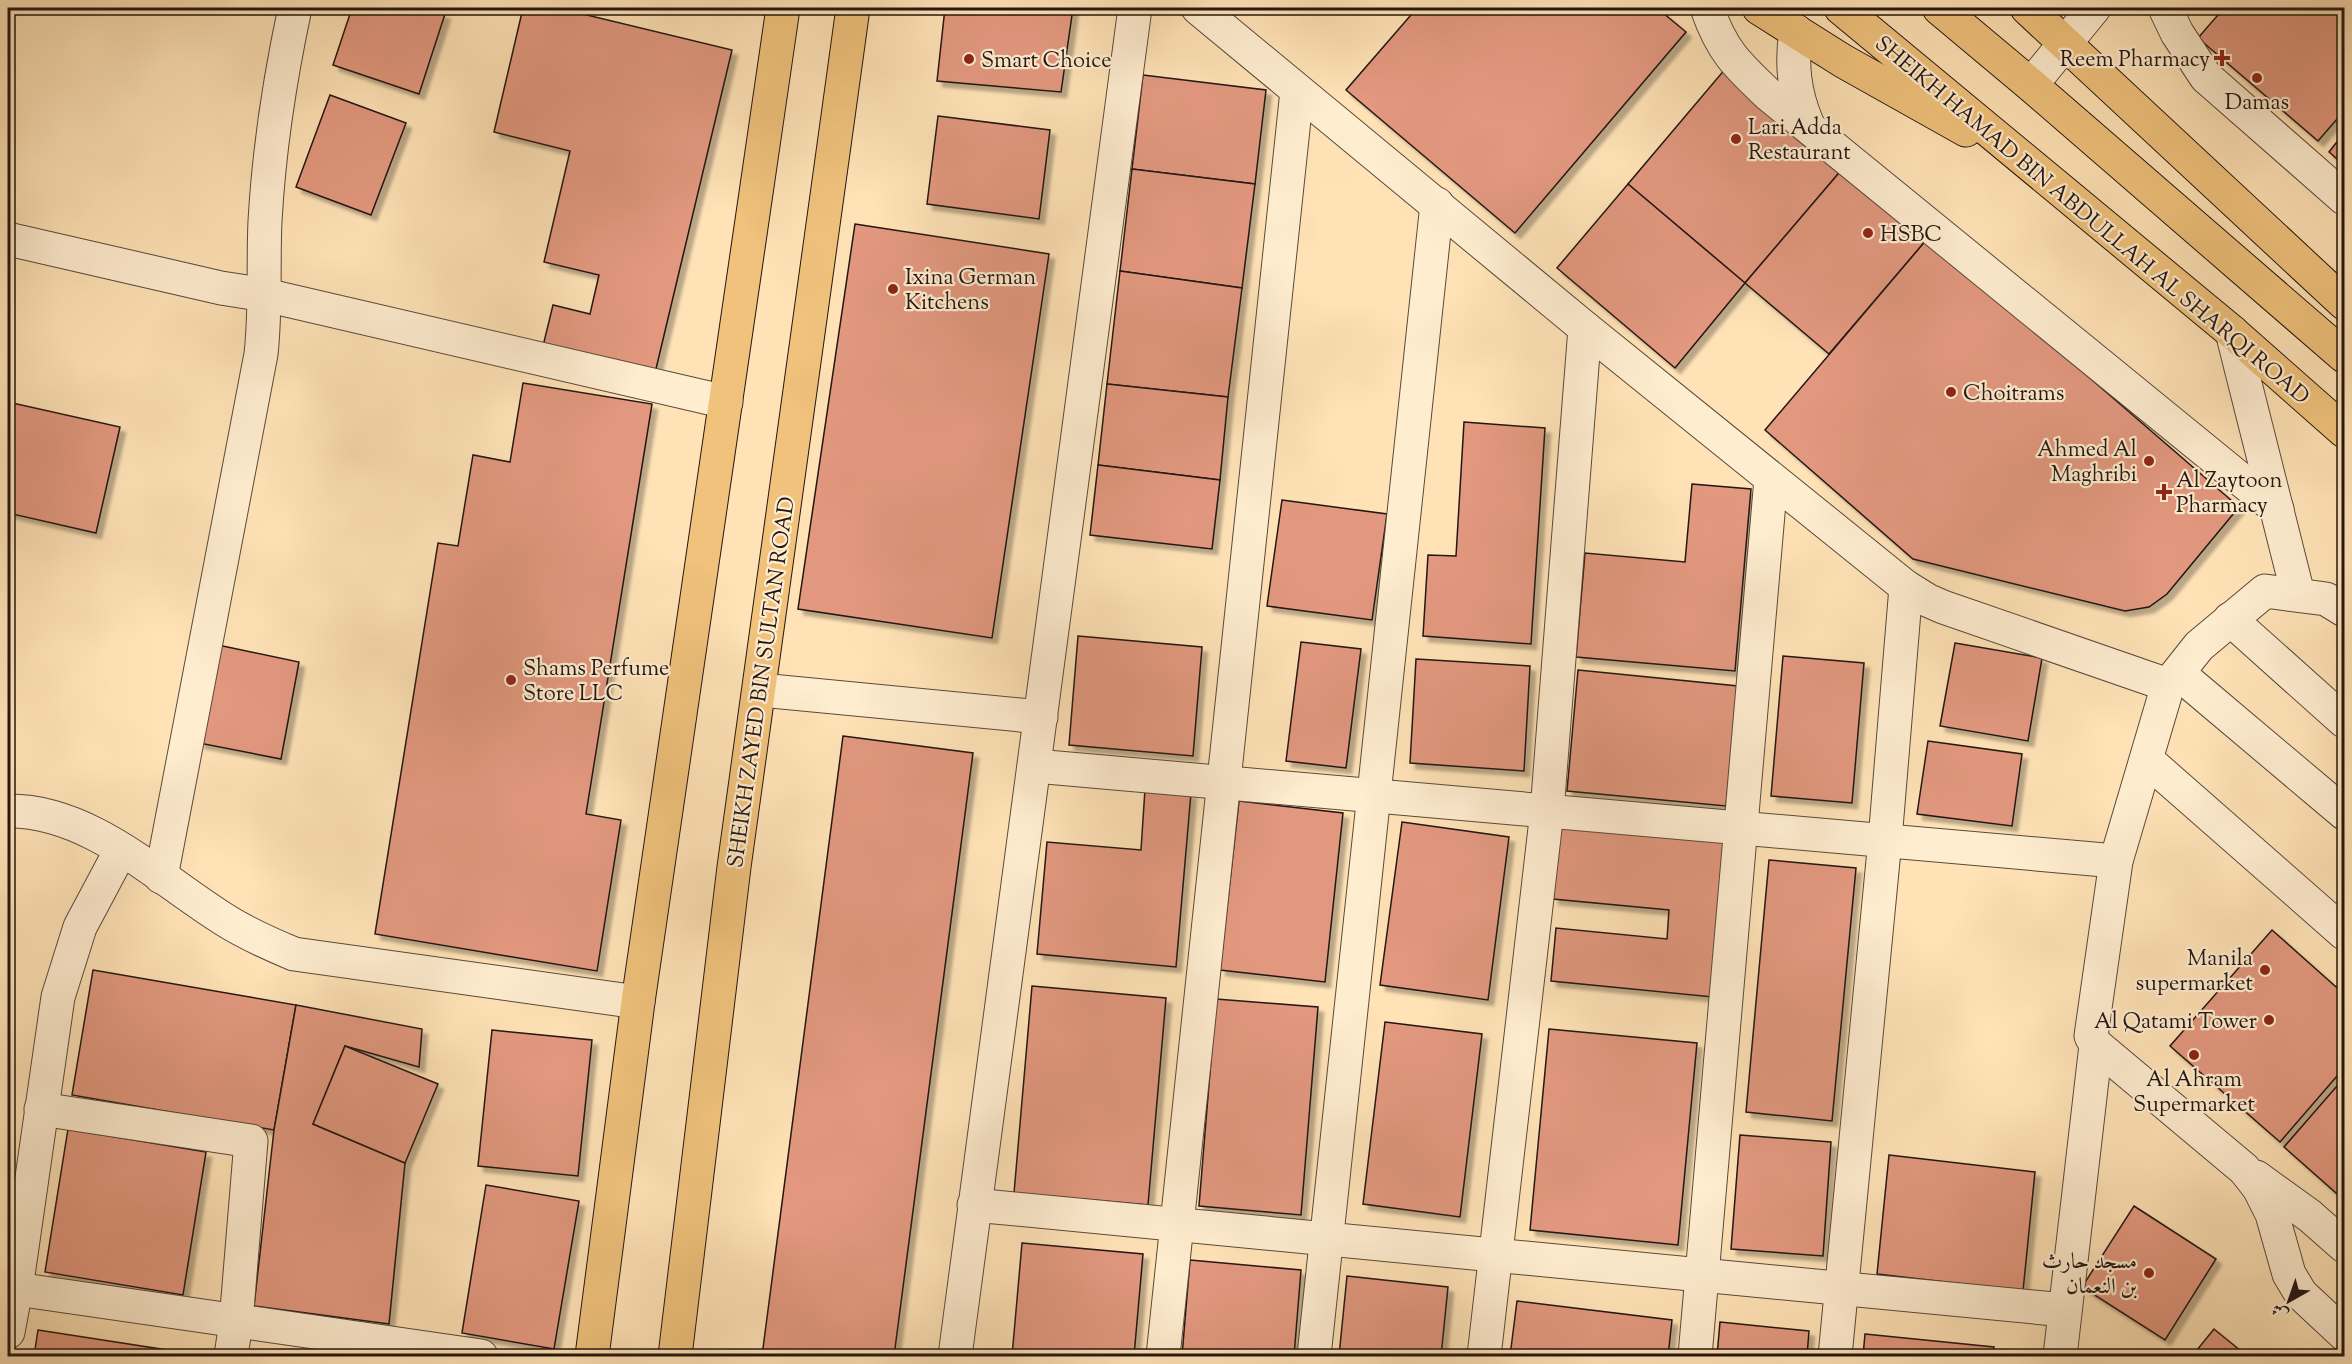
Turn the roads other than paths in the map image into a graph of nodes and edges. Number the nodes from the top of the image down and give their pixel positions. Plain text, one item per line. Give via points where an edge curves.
1 (295, 8) edge
2 (853, 8) edge
3 (1135, 8) edge
4 (1198, 8) edge
5 (1707, 8) edge
6 (1759, 8) edge
7 (1841, 8) edge
8 (1939, 8) edge
9 (2027, 8) edge
10 (2094, 8) edge
11 (779, 10) edge
12 (2171, 11) edge
13 (1796, 31) junction
14 (2066, 42) junction
15 (2031, 85) junction
16 (1297, 90) junction
17 (1807, 123) junction
18 (2024, 160) junction
19 (2344, 198) edge
20 (1437, 204) junction
21 (8, 239) edge
22 (265, 296) junction
23 (2344, 303) edge
24 (1585, 327) junction
25 (2232, 332) junction
26 (2344, 356) edge
27 (726, 402) junction
28 (2344, 431) edge
29 (1771, 479) junction
30 (2277, 509) junction
31 (1906, 587) junction
32 (2298, 594) junction
33 (2344, 610) edge
34 (2230, 619) junction
35 (2173, 679) junction
36 (760, 690) junction
37 (1041, 717) junction
38 (2344, 721) edge
39 (2147, 760) junction
40 (1035, 766) junction
41 (1224, 782) junction
42 (1374, 795) junction
43 (8, 811) edge
44 (1547, 811) junction
45 (2344, 813) edge
46 (1742, 828) junction
47 (1886, 840) junction
48 (121, 850) junction
49 (2116, 861) junction
50 (161, 877) junction
51 (2344, 933) edge
52 (638, 1002) junction
53 (2096, 1045) junction
54 (41, 1108) junction
55 (2244, 1169) junction
56 (974, 1205) junction
57 (1177, 1224) junction
58 (1326, 1239) junction
59 (2344, 1246) edge
60 (1496, 1255) junction
61 (1703, 1275) junction
62 (1841, 1288) junction
63 (16, 1289) junction
64 (2065, 1310) junction
65 (236, 1322) junction
66 (8, 1332) edge
67 (2344, 1334) edge
68 (231, 1356) edge
69 (481, 1356) edge
70 (592, 1356) edge
71 (675, 1356) edge
72 (955, 1356) edge
73 (1163, 1356) edge
74 (1314, 1356) edge
75 (1484, 1356) edge
76 (1695, 1356) edge
77 (1835, 1356) edge
78 (2060, 1356) edge

1 - 22 street via 270,149
2 - 36 main road, SHEIKH ZAYED BIN SULTAN ROAD
3 - 37 street
4 - 16 street
5 - 17 street via 1723,46 1738,66
6 - 13 main road
7 - 18 main road, SHEIKH HAMAD BIN ABDULLAH AL SHARQI ROAD
8 - 15 main road
9 - 14 main road
10 - 14 street
11 - 27 main road
12 - 19 street via 2195,63 2218,89
13 - 17 street via 1794,86
13 - 18 main road via 1922,107
14 - 15 street
14 - 23 main road
15 - 26 main road
16 - 20 street
16 - 41 street
17 - 30 street
18 - 25 main road, SHEIKH HAMAD BIN ABDULLAH AL SHARQI ROAD
20 - 24 street
20 - 42 street
21 - 22 street
22 - 27 street
22 - 50 street via 261,354
24 - 29 street
24 - 44 street
25 - 28 main road, SHEIKH HAMAD BIN ABDULLAH AL SHARQI ROAD
25 - 30 street
27 - 52 main road
29 - 31 street
29 - 46 street
30 - 32 street
31 - 35 street via 1943,607
31 - 47 street
32 - 33 street via 2326,599
32 - 34 street via 2265,591
34 - 35 street via 2199,646
34 - 38 street
35 - 39 street
35 - 45 street
36 - 37 street
36 - 71 main road, SHEIKH ZAYED BIN SULTAN ROAD
37 - 40 street
39 - 49 street
39 - 51 street
40 - 41 street
40 - 56 street
41 - 42 street
41 - 57 street
42 - 44 street
42 - 58 street
43 - 48 street via 58,819
44 - 46 street
44 - 60 street
46 - 47 street
46 - 61 street
47 - 49 street
47 - 62 street
48 - 50 street
48 - 54 street via 80,927 58,997
49 - 53 street via 2091,1036
50 - 52 street via 261,941 294,954
52 - 70 main road
53 - 55 street
53 - 64 street
54 - 63 street
54 - 65 street via 251,1141
55 - 59 street via 2310,1216
55 - 67 street via 2272,1214 2289,1274 2301,1294
56 - 57 street
56 - 72 street
57 - 58 street
57 - 73 street
58 - 60 street
58 - 74 street
60 - 61 street
60 - 75 street
61 - 62 street
61 - 76 street
62 - 64 street
62 - 77 street
63 - 65 street
63 - 66 street
64 - 78 street
65 - 68 street
65 - 69 street

